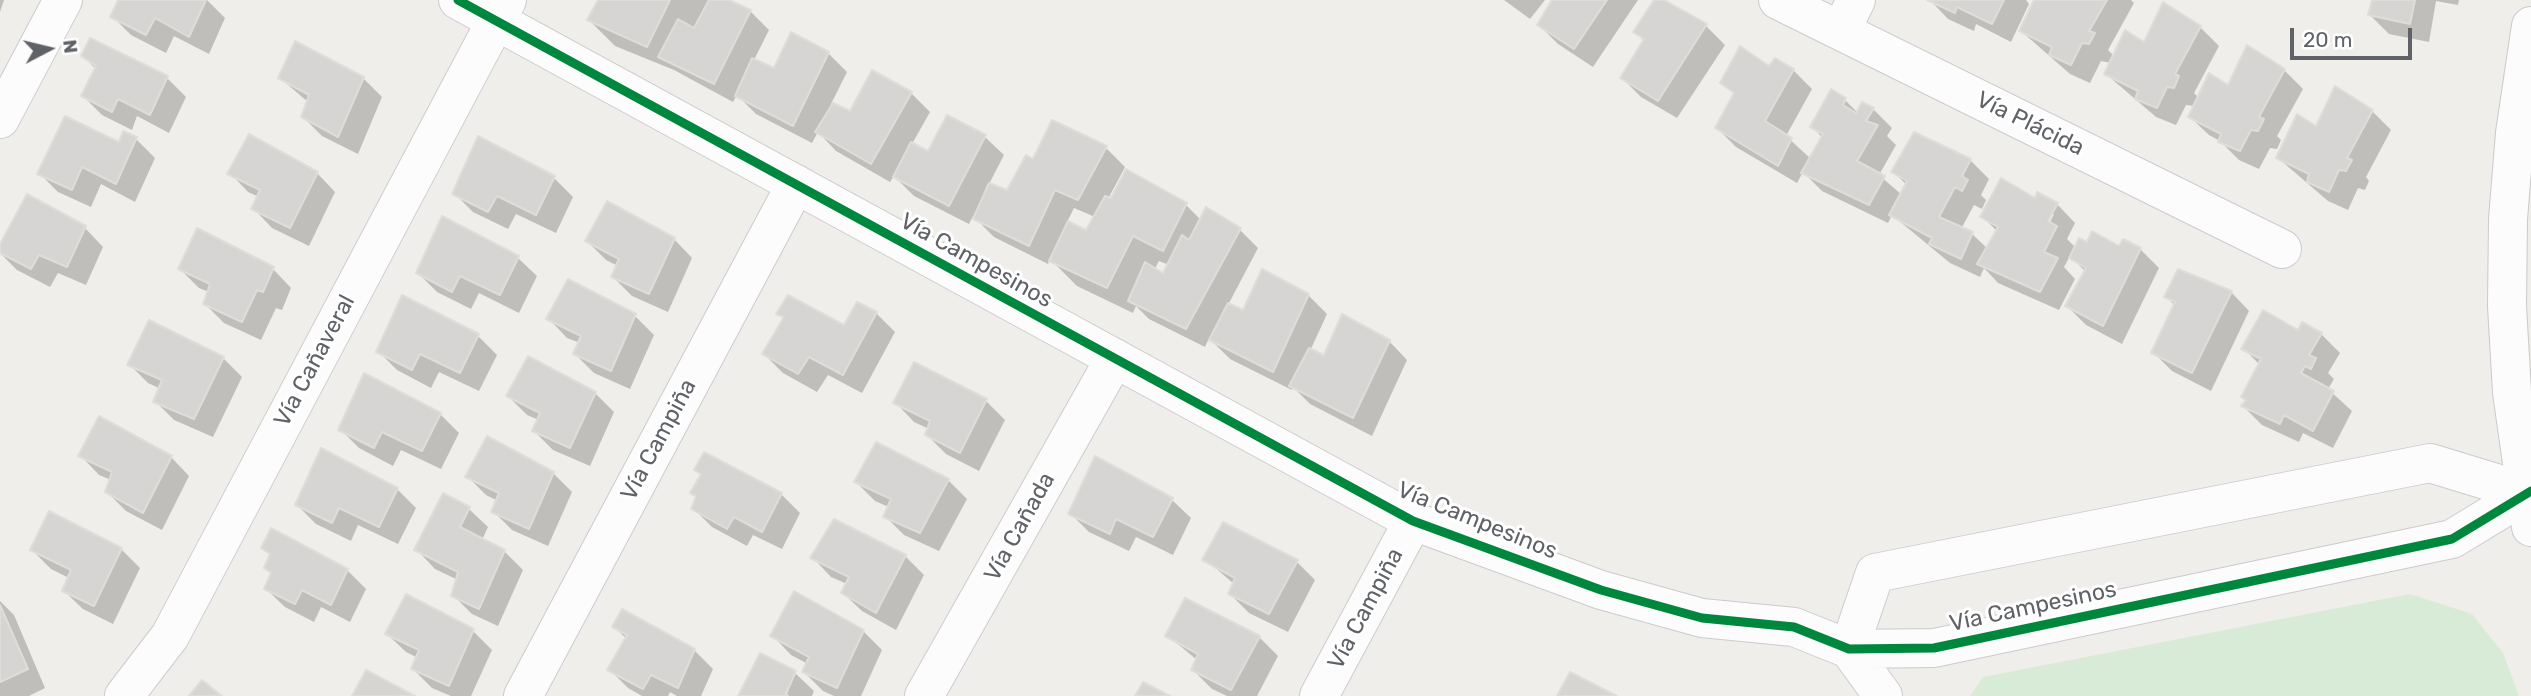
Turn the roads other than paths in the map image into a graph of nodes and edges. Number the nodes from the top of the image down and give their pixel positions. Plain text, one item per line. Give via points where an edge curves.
1 (64, 0) edge
2 (458, 0) edge
3 (1778, 0) edge
4 (501, 10) edge
5 (1848, 15) edge
6 (2531, 26) edge
7 (0, 119) edge
8 (796, 184) junction
9 (2281, 249) dead end
10 (1115, 358) junction
11 (2529, 503) edge
12 (1413, 521) junction
13 (1849, 649) junction
14 (124, 696) edge
15 (523, 696) edge
16 (924, 696) edge
17 (1319, 696) edge
18 (1882, 696) edge

1 - 7 street
2 - 4 street, Vía Campesinos
3 - 5 street, Vía Plácida
4 - 8 street, Vía Campesinos
4 - 14 street, Vía Cañaveral via 170,636
5 - 9 street, Vía Plácida
6 - 11 street via 2515,133 2507,244 2512,392
8 - 10 street, Vía Campesinos
8 - 15 street, Vía Campiña
10 - 12 street, Vía Campesinos
10 - 16 street, Vía Cañada
11 - 13 street, Vía Campesinos via 2452,539 1934,648
11 - 13 street via 2430,463 1875,573
12 - 13 street, Vía Campesinos via 1601,590 1702,618 1794,627
12 - 17 street, Vía Campiña
13 - 18 street

